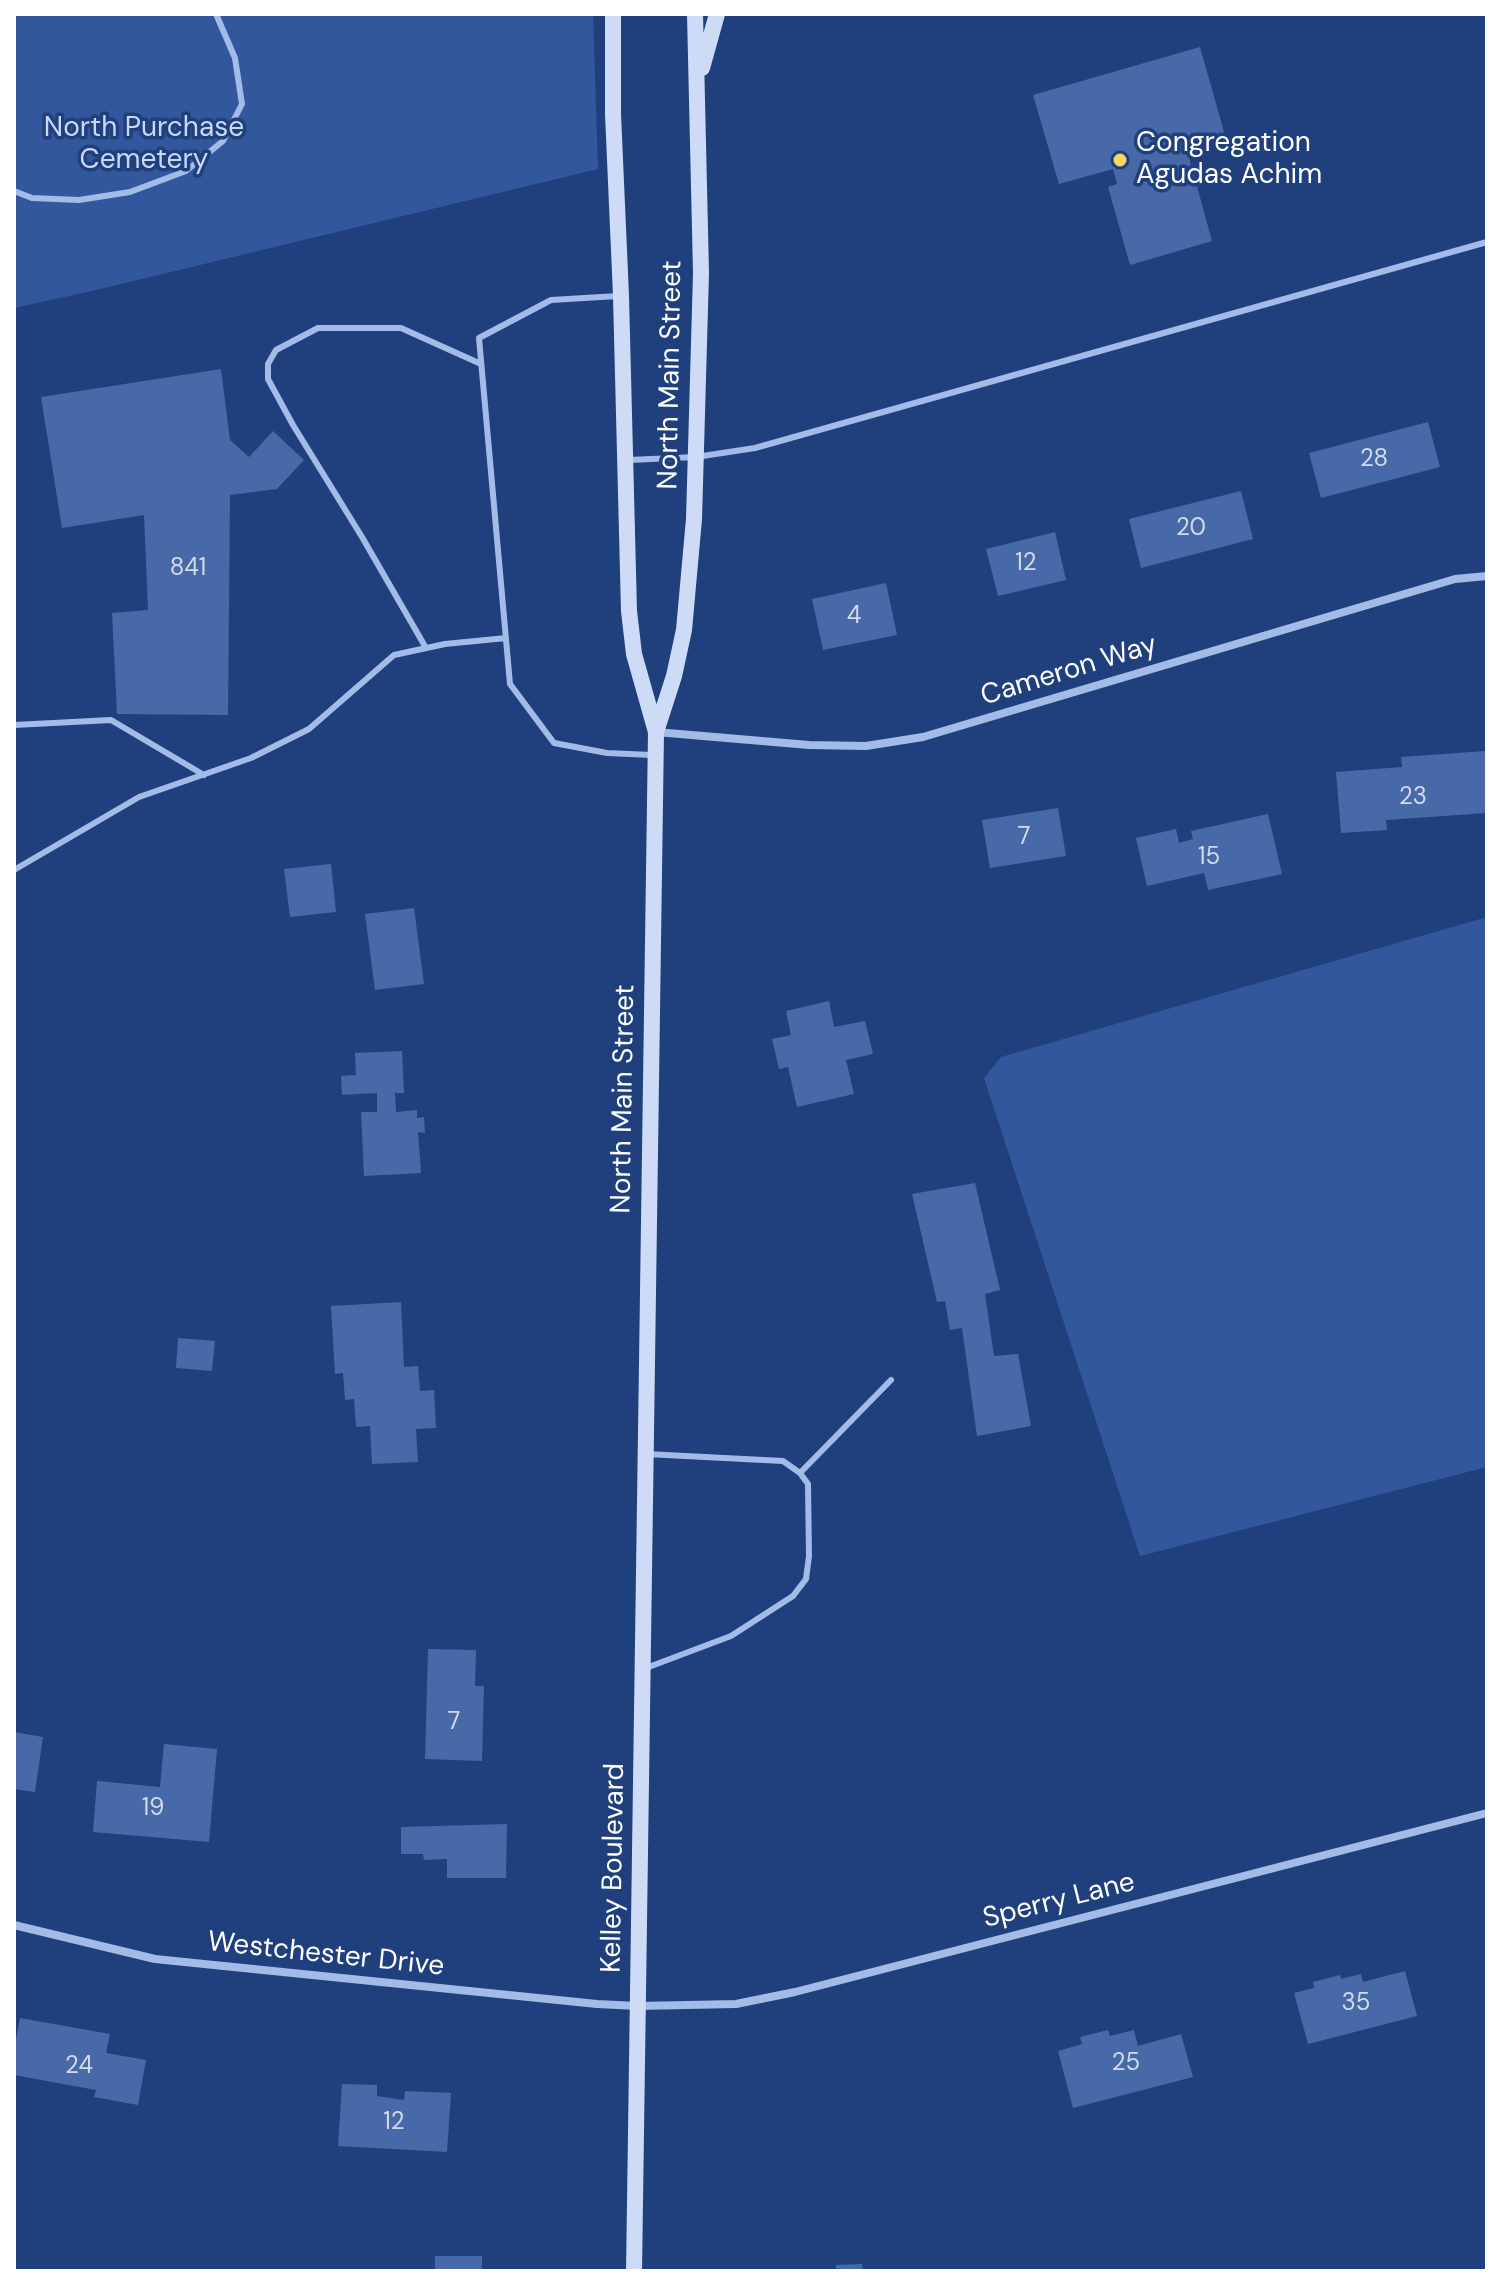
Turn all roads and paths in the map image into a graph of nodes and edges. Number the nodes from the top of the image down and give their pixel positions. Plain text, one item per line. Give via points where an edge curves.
1 (216, 14) edge
2 (613, 14) edge
3 (695, 14) edge
4 (717, 14) edge
5 (696, 93) junction
6 (14, 191) edge
7 (1487, 242) edge
8 (621, 296) junction
9 (481, 364) junction
10 (696, 457) junction
11 (625, 461) junction
12 (1487, 576) edge
13 (506, 638) junction
14 (426, 648) junction
15 (14, 725) edge
16 (656, 732) junction
17 (655, 755) junction
18 (204, 775) junction
19 (14, 870) edge
20 (891, 1380) dead end
21 (645, 1460) junction
22 (800, 1473) junction
23 (642, 1669) junction
24 (1487, 1813) edge
25 (14, 1925) edge
26 (638, 2006) junction
27 (634, 2271) edge

1 - 6 lane via 235,58 242,104 223,141 186,171 130,192 79,200 32,198
2 - 8 main road, North Main Street
3 - 5 main road, North Main Street
4 - 5 main road
5 - 10 main road, North Main Street via 701,273
7 - 10 lane via 755,448
8 - 9 lane via 551,300 479,338
8 - 11 main road, North Main Street
9 - 13 lane
9 - 14 lane via 401,328 318,328 276,350 268,364 268,379 293,425
10 - 11 lane
10 - 16 main road, North Main Street via 684,630
11 - 16 main road, North Main Street via 630,625
12 - 16 street, Cameron Way via 1455,579 923,737 866,746 809,745
13 - 14 lane
13 - 17 lane via 510,684 554,743
14 - 18 lane via 394,655 309,729
15 - 18 lane via 111,720
16 - 17 main road, North Main Street
17 - 21 main road, North Main Street
18 - 19 lane via 139,797
20 - 22 lane
21 - 22 lane via 783,1461
21 - 23 main road, Kelley Boulevard
22 - 23 lane via 808,1484 809,1556 806,1579 793,1596 731,1636
23 - 26 main road, Kelley Boulevard
24 - 26 street, Sperry Lane via 795,1992 736,2004
25 - 26 street, Westchester Drive via 155,1959
26 - 27 main road, Kelley Boulevard

